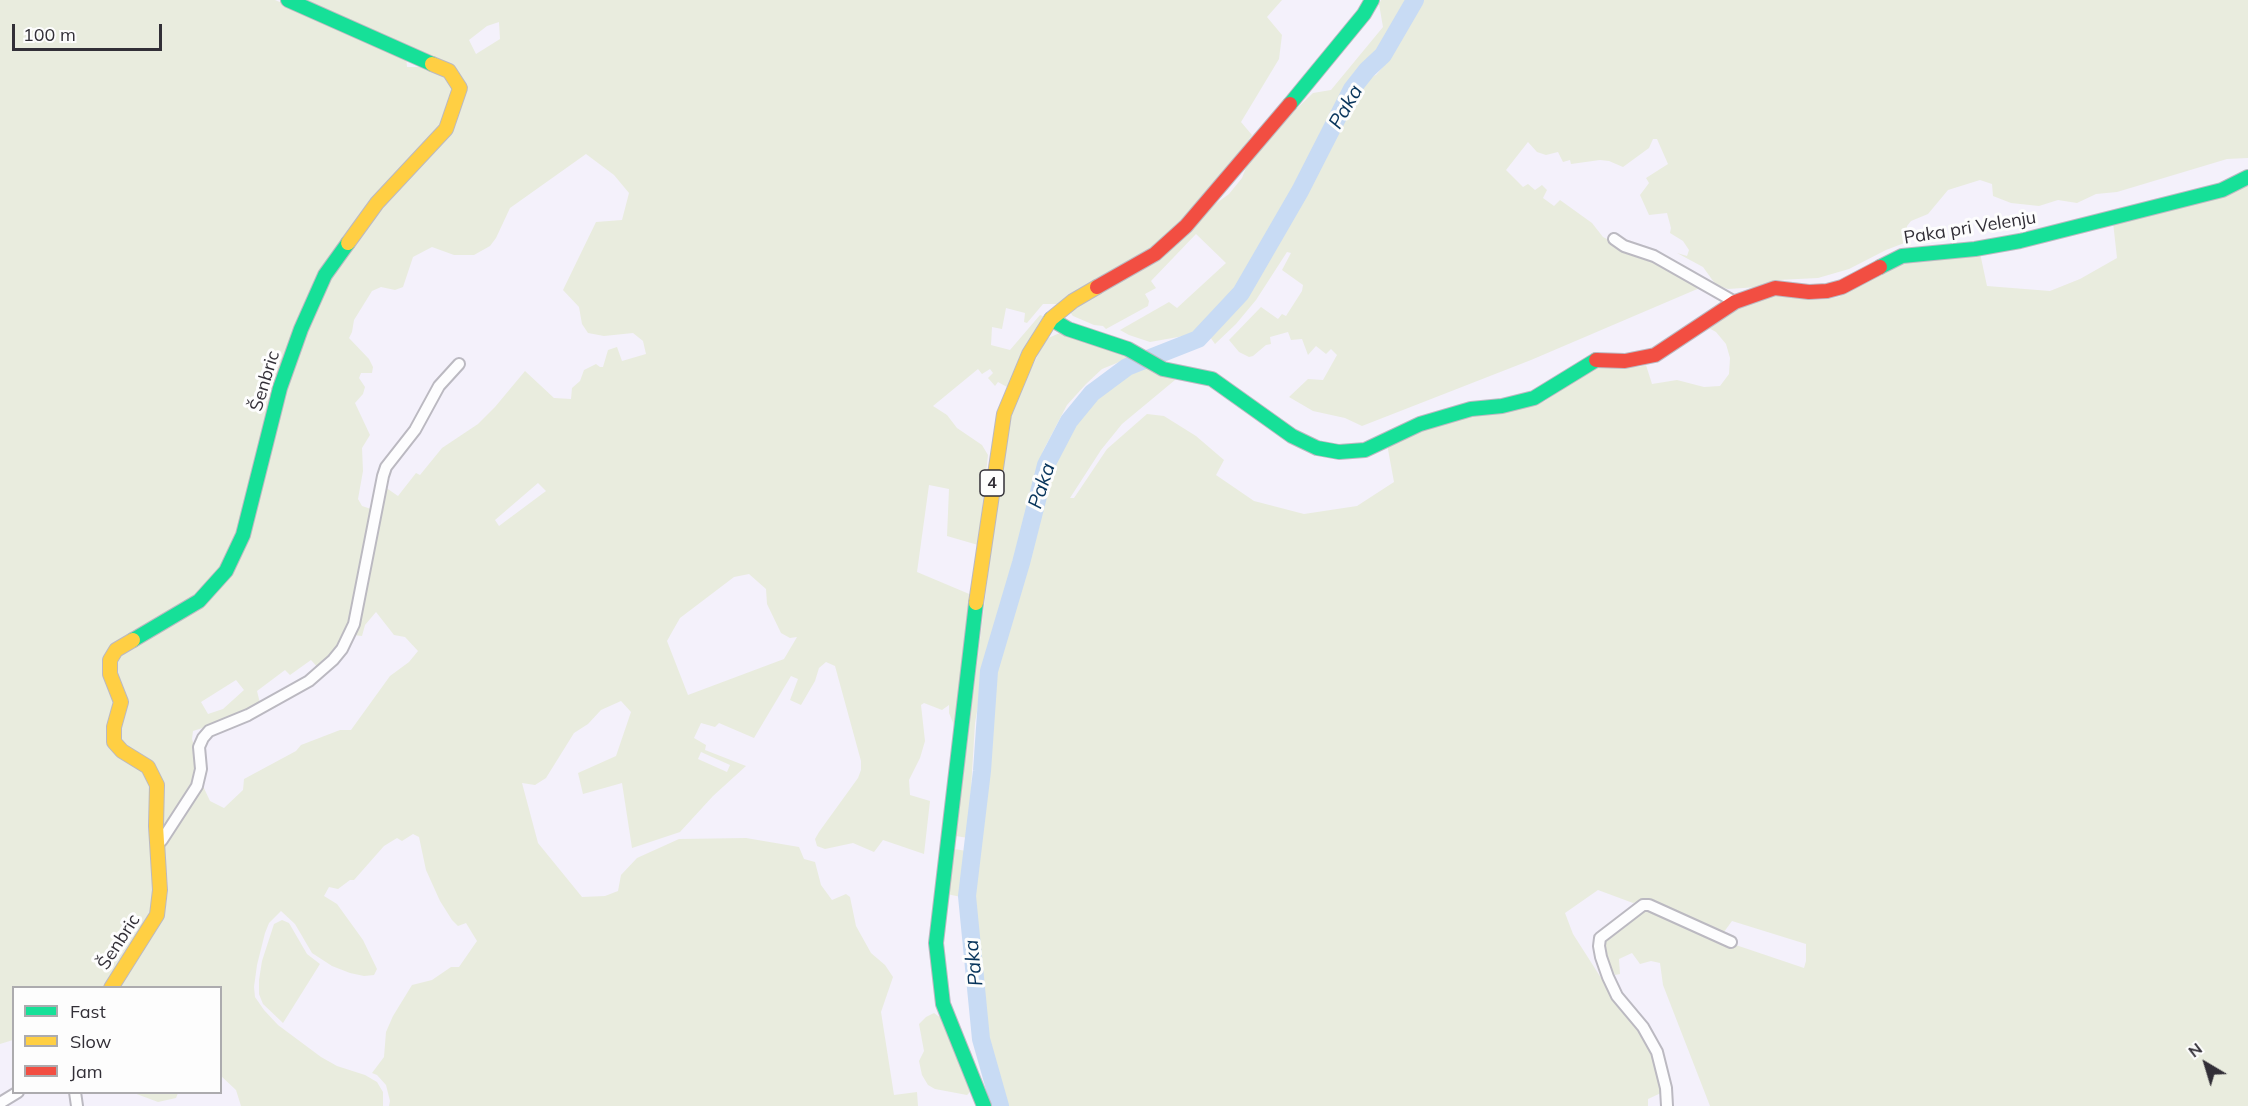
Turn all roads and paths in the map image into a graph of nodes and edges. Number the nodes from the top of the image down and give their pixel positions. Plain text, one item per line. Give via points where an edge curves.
1 (288, 0) edge
2 (1372, 0) edge
3 (2248, 177) edge
4 (1614, 239) dead end
5 (1735, 302) junction
6 (1052, 319) junction
7 (459, 364) dead end
8 (157, 845) junction
9 (1731, 942) dead end
10 (112, 986) edge
11 (15, 1094) edge
12 (0, 1103) edge
13 (984, 1106) edge
14 (1667, 1106) edge

1 - 8 street, Šenbric via 449,71 460,88 446,129 376,203 325,275 280,388 243,535 226,571 199,601 116,650 110,660 110,674 122,702 114,742 148,767 158,785
2 - 6 street, 4 via 1186,226 1155,254 1072,301
3 - 5 street, Paka pri Velenju via 2222,190 2020,241 1902,256 1834,289 1809,292 1775,288
4 - 5 street
5 - 6 street, Paka pri Velenju via 1655,355 1625,361 1597,359 1534,398 1471,409 1420,424 1365,450 1339,452 1317,448 1292,436 1212,379 1163,369 1128,349 1068,329
6 - 13 street, 4 via 1015,384 998,445 937,934 943,1004
7 - 8 street via 439,386 415,430 386,467 354,624 342,649 309,681 248,715 209,731 199,747 201,769 196,786
8 - 10 street, Šenbric via 157,915
9 - 14 street via 1642,904 1600,938 1601,957 1617,996 1643,1027 1657,1052
11 - 12 street

